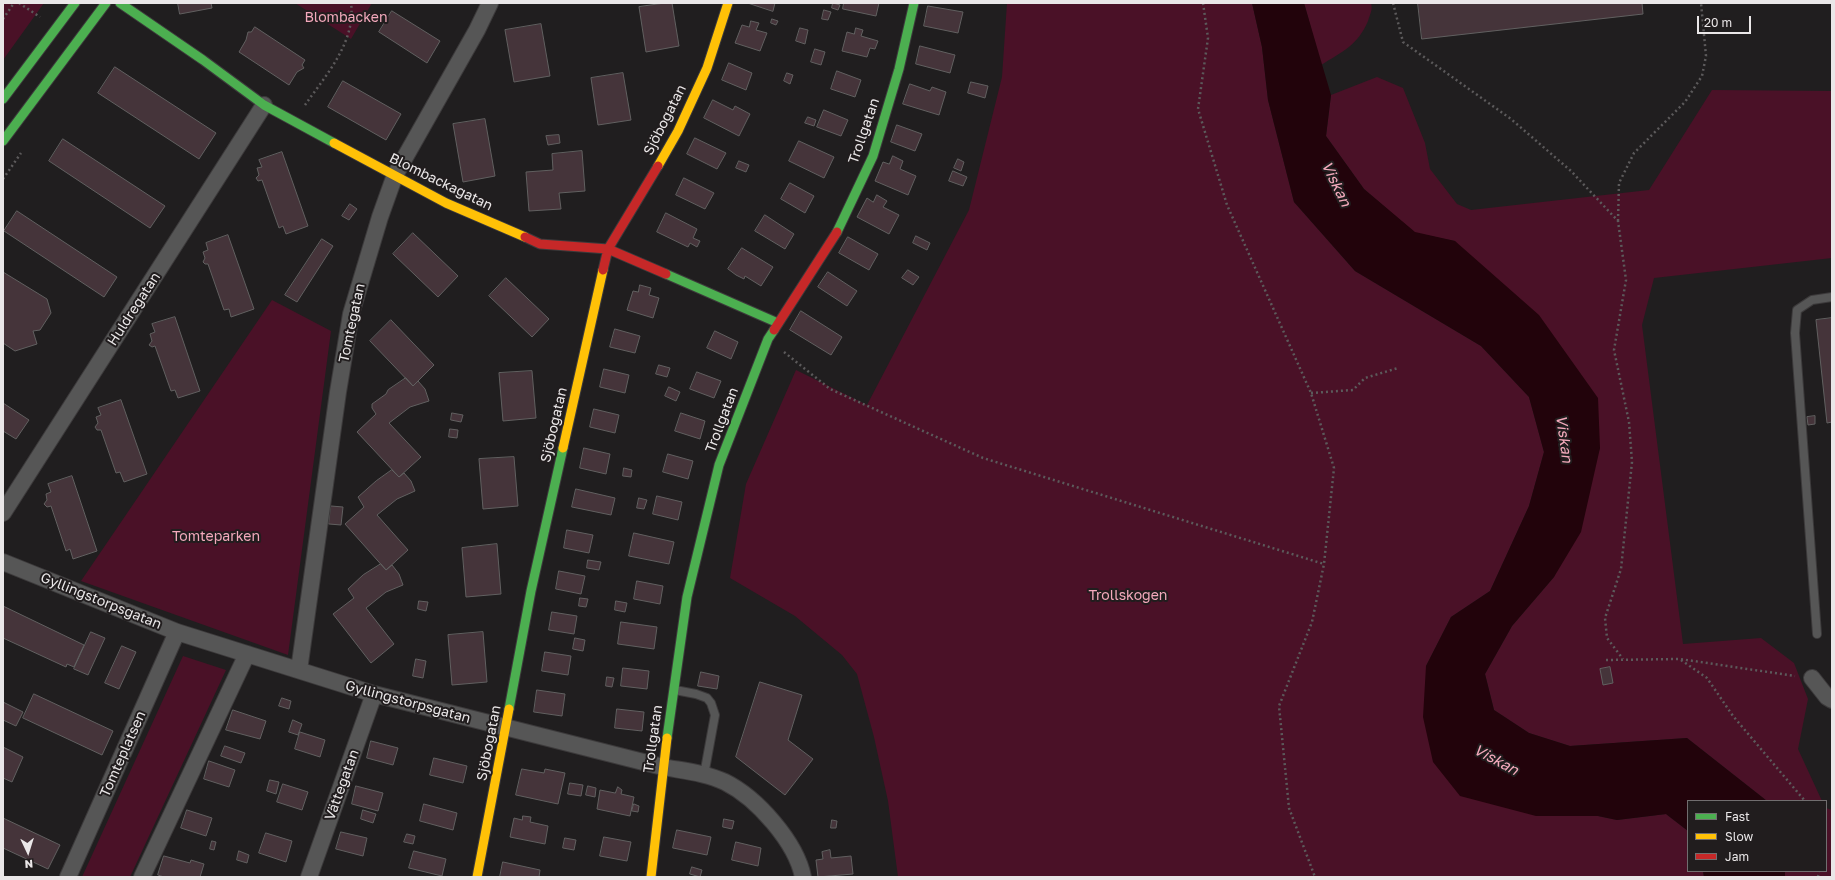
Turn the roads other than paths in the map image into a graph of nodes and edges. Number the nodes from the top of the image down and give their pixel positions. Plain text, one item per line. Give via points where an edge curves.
1 (75, 3) edge
2 (106, 3) edge
3 (120, 3) edge
4 (490, 3) edge
5 (728, 3) edge
6 (914, 3) edge
7 (3, 99) edge
8 (264, 105) junction
9 (3, 141) edge
10 (395, 176) junction
11 (608, 249) junction
12 (1832, 297) edge
13 (778, 323) junction
14 (3, 513) edge
15 (3, 562) edge
16 (178, 632) junction
17 (1818, 634) dead end
18 (247, 654) junction
19 (299, 670) junction
20 (1812, 678) road end
21 (674, 690) junction
22 (374, 694) junction
23 (1832, 700) edge
24 (506, 728) junction
25 (663, 767) junction
26 (704, 775) junction
27 (68, 877) edge
28 (142, 877) edge
29 (309, 877) edge
30 (476, 877) edge
31 (651, 877) edge
32 (802, 877) edge

1 - 7 street
2 - 9 street
3 - 8 street, Blombackagatan
4 - 10 street, Tomtegatan
5 - 11 street, Sjöbogatan via 707,68 678,131
6 - 13 street, Trollgatan via 899,69 873,156 836,234
8 - 10 street, Blombackagatan
8 - 14 street, Huldregatan
10 - 11 street, Blombackagatan via 446,203 540,244
10 - 19 street, Tomtegatan via 351,314
11 - 13 street, Blombackagatan
11 - 24 street, Sjöbogatan via 531,591
12 - 17 lane via 1812,300 1797,310 1795,333
13 - 21 street, Trollgatan via 768,339 719,465 687,597
15 - 16 street, Gyllingstorpsgatan
16 - 18 street, Gyllingstorpsgatan
16 - 27 street, Tomteplatsen
18 - 19 street, Gyllingstorpsgatan
18 - 28 street
19 - 22 street, Gyllingstorpsgatan
20 - 23 street
21 - 25 street, Trollgatan
21 - 26 lane via 696,694 712,703 716,716
22 - 24 street, Gyllingstorpsgatan
22 - 29 street, Vättegatan
24 - 25 street, Gyllingstorpsgatan
24 - 30 street, Sjöbogatan
25 - 26 street, Gyllingstorpsgatan
25 - 31 street, Trollgatan
26 - 32 street, Gyllingstorpsgatan via 726,782 757,804 785,837

